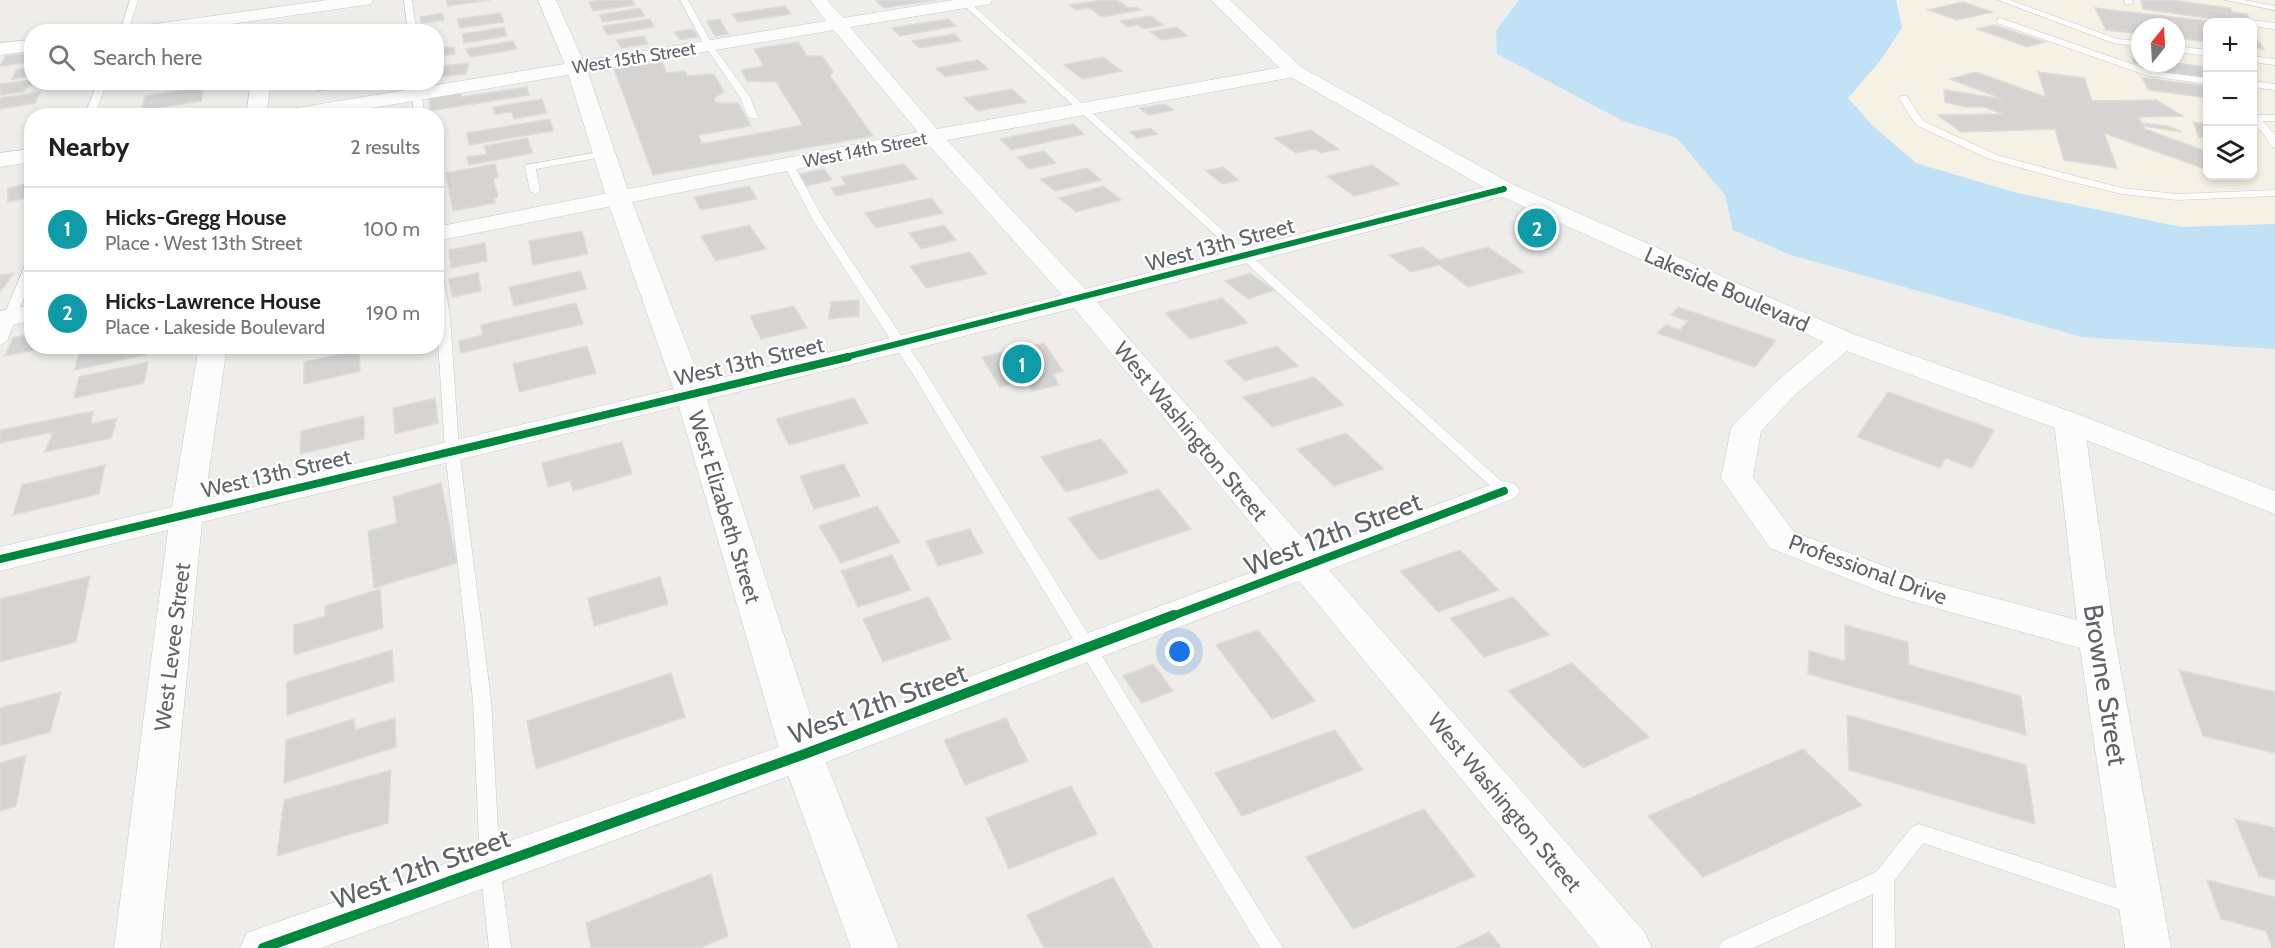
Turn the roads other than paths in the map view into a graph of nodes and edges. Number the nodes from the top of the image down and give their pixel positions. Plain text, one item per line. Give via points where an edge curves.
1 (135, 0) edge
2 (366, 0) edge
3 (408, 0) edge
4 (547, 0) edge
5 (684, 0) edge
6 (818, 0) edge
7 (1220, 0) edge
8 (2002, 0) edge
9 (2229, 0) edge
10 (971, 1) edge
11 (2234, 1) edge
12 (274, 7) edge
13 (2275, 8) edge
14 (2245, 18) edge
15 (2000, 21) dead end
16 (2257, 23) edge
17 (127, 24) edge
18 (178, 24) edge
19 (271, 24) edge
20 (411, 24) edge
21 (838, 25) junction
22 (2275, 26) edge
23 (2131, 43) edge
24 (24, 46) edge
25 (709, 46) junction
26 (0, 49) edge
27 (2185, 50) edge
28 (2203, 52) edge
29 (2257, 60) edge
30 (2275, 62) edge
31 (576, 67) junction
32 (1294, 71) junction
33 (2203, 80) edge
34 (444, 84) edge
35 (2257, 85) edge
36 (2275, 87) edge
37 (100, 90) edge
38 (260, 90) edge
39 (407, 90) edge
40 (416, 90) edge
41 (1904, 98) dead end
42 (92, 108) edge
43 (256, 108) edge
44 (322, 108) edge
45 (418, 108) edge
46 (1082, 109) junction
47 (753, 117) dead end
48 (2275, 118) edge
49 (932, 136) junction
50 (2275, 144) edge
51 (604, 154) junction
52 (24, 156) edge
53 (0, 160) edge
54 (789, 165) junction
55 (1504, 189) junction
56 (535, 191) dead end
57 (2275, 193) edge
58 (619, 199) junction
59 (444, 232) edge
60 (1244, 257) junction
61 (24, 284) edge
62 (1081, 300) junction
63 (444, 316) edge
64 (10, 323) edge
65 (1843, 340) junction
66 (902, 344) junction
67 (212, 354) edge
68 (690, 393) junction
69 (2069, 422) junction
70 (452, 450) junction
71 (1504, 490) joint
72 (2275, 503) edge
73 (187, 513) junction
74 (0, 559) edge
75 (1306, 567) junction
76 (2097, 639) junction
77 (1085, 650) junction
78 (802, 755) junction
79 (490, 867) junction
80 (1882, 879) junction
81 (2141, 907) junction
82 (137, 948) edge
83 (263, 948) edge
84 (500, 948) edge
85 (875, 948) edge
86 (1272, 948) edge
87 (1629, 948) edge
88 (1730, 948) edge
89 (1884, 948) edge
90 (2148, 948) edge

1 - 17 lane
2 - 12 street
3 - 20 lane
4 - 31 street, West Elizabeth Street
5 - 25 lane
6 - 21 street, West Washington Street
7 - 32 street, Lakeside Boulevard
8 - 23 lane
9 - 11 lane
10 - 21 street, West 15th Street
10 - 46 lane
11 - 13 lane
11 - 14 lane
12 - 18 street
12 - 19 street
15 - 33 lane via 2151,74
16 - 22 lane
21 - 25 street, West 15th Street
21 - 49 street, West Washington Street
24 - 26 street
25 - 31 street, West 15th Street
25 - 47 lane via 745,97
27 - 28 lane
29 - 30 lane
31 - 34 street, West 15th Street
31 - 51 street, West Elizabeth Street
32 - 46 street, West 14th Street
32 - 55 street, Lakeside Boulevard
35 - 36 lane
37 - 42 lane
38 - 43 street
39 - 44 street, West 15th Street
40 - 45 lane
41 - 57 lane via 1919,123 1993,157 2072,179 2122,191 2177,197
46 - 49 street, West 14th Street
46 - 60 lane
48 - 50 lane via 2254,118
49 - 54 street, West 14th Street
49 - 62 street, West Washington Street
51 - 56 lane via 530,167
51 - 58 street, West Elizabeth Street
52 - 53 street
54 - 58 street, West 14th Street
54 - 66 lane via 807,202
55 - 60 street, West 13th Street
55 - 65 street, Lakeside Boulevard
58 - 59 street, West 14th Street
58 - 68 street, West Elizabeth Street
60 - 62 street, West 13th Street
60 - 71 lane
61 - 64 lane
62 - 66 street, West 13th Street
62 - 75 street, West Washington Street
63 - 70 lane
65 - 69 street, Lakeside Boulevard
65 - 76 street, Professional Drive via 1786,387 1746,429 1737,478 1782,540 1901,586
66 - 68 street, West 13th Street
66 - 77 lane
67 - 73 street, West Levee Street
68 - 70 street, West 13th Street
68 - 78 street, West Elizabeth Street
69 - 72 street, Lakeside Boulevard
69 - 76 street, Browne Street
70 - 73 street, West 13th Street
70 - 79 lane via 482,700
71 - 75 street, West 12th Street
73 - 74 street, West 13th Street
73 - 82 street, West Levee Street
75 - 77 street, West 12th Street
75 - 87 street, West Washington Street
76 - 81 street, Browne Street
77 - 78 street, West 12th Street
77 - 86 lane
78 - 79 street, West 12th Street
78 - 85 street, West Elizabeth Street
79 - 83 street, West 12th Street
79 - 84 lane
80 - 81 lane via 1919,833
80 - 88 lane
80 - 89 lane
81 - 90 street, Browne Street

